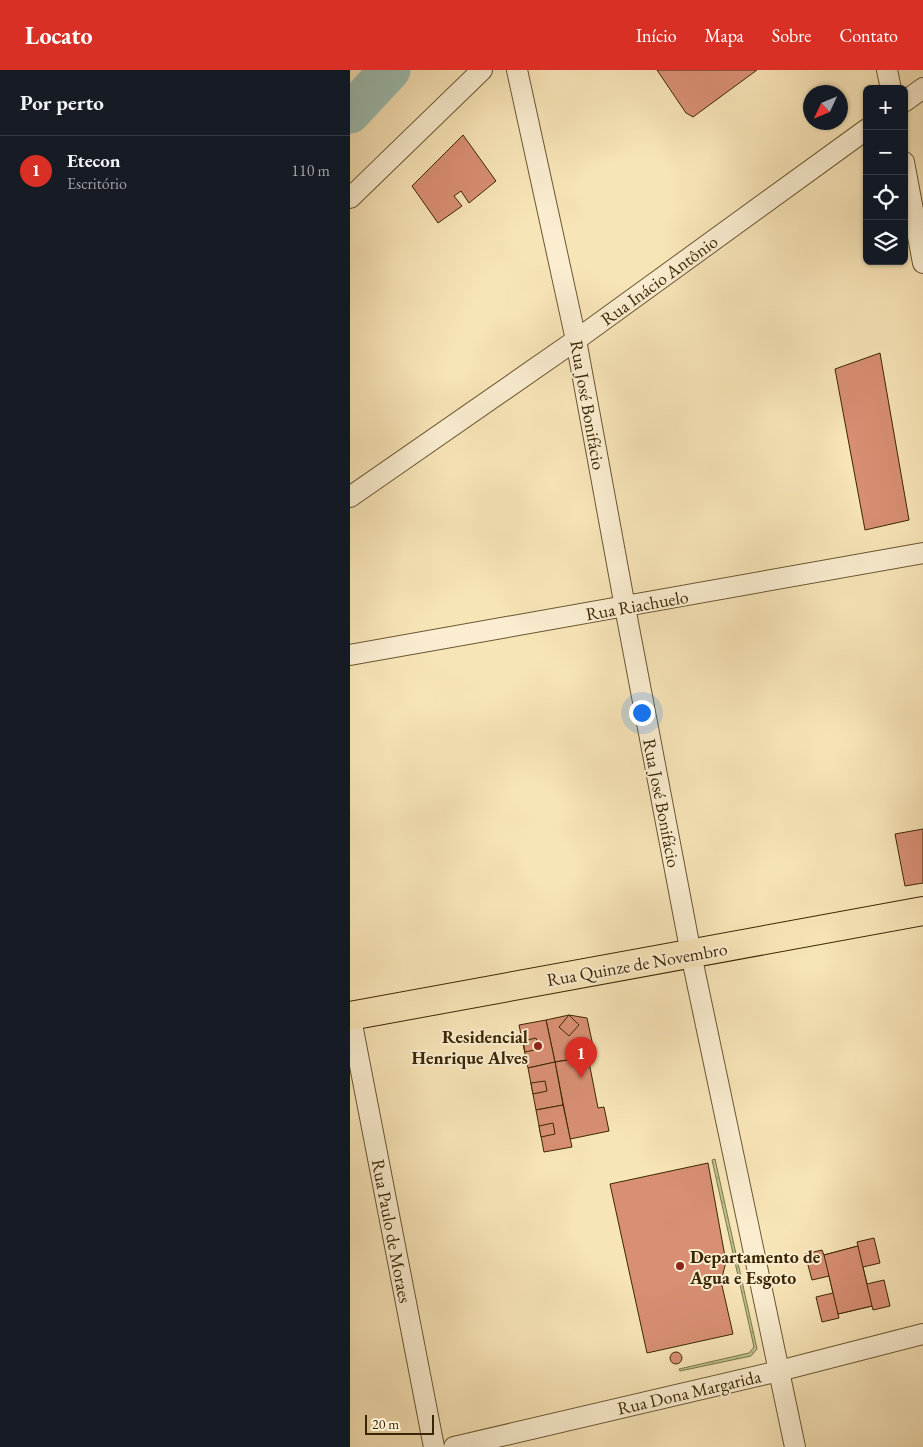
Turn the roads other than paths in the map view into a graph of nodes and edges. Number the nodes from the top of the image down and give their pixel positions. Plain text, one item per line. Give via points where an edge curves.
1 (482, 70) edge
2 (517, 70) edge
3 (887, 70) edge
4 (890, 85) edge
5 (923, 88) edge
6 (908, 99) edge
7 (866, 130) edge
8 (846, 144) junction
9 (863, 148) edge
10 (908, 190) edge
11 (350, 198) edge
12 (923, 262) edge
13 (576, 340) junction
14 (350, 497) edge
15 (923, 553) edge
16 (625, 607) junction
17 (350, 655) edge
18 (923, 911) edge
19 (690, 954) junction
20 (350, 1016) edge
21 (923, 1334) edge
22 (779, 1371) junction
23 (434, 1447) edge
24 (454, 1447) edge
25 (795, 1447) edge

1 - 11 street
2 - 13 street, Rua José Bonifácio
3 - 4 street
5 - 6 street
7 - 8 street, Rua Inácio Antônio
8 - 9 street
8 - 13 street, Rua Inácio Antônio
10 - 12 street
13 - 14 street, Rua Inácio Antônio
13 - 16 street, Rua José Bonifácio
15 - 16 street, Rua Riachuelo
16 - 17 street, Rua Riachuelo
16 - 19 street, Rua José Bonifácio
18 - 19 main road, Rua Quinze de Novembro
19 - 20 main road, Rua Quinze de Novembro
19 - 22 street, Rua José Bonifácio
20 - 23 street, Rua Paulo de Moraes
21 - 22 street, Rua Dona Margarida
22 - 24 street, Rua Dona Margarida
22 - 25 street, Rua José Bonifácio

